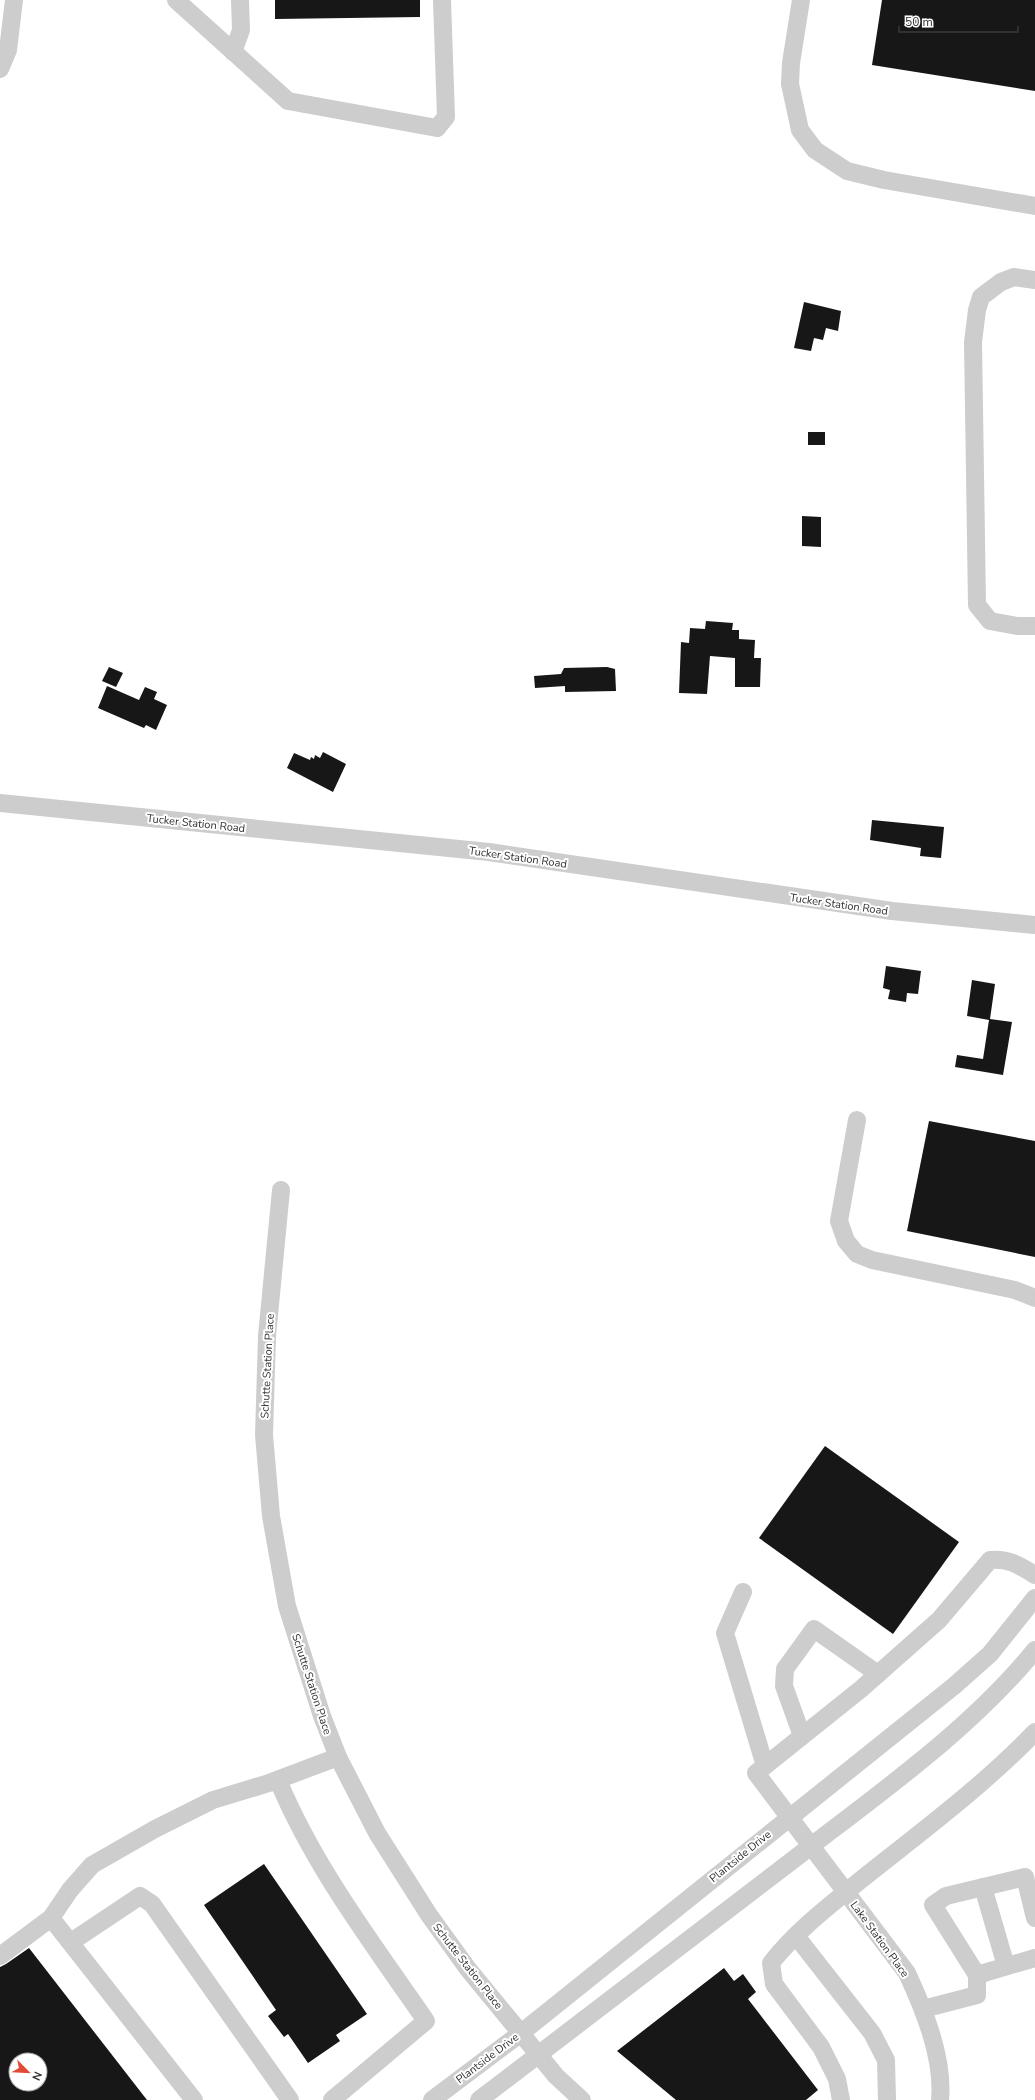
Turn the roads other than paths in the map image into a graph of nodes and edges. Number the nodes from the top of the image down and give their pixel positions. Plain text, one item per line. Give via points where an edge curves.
1 (14, 0) edge
2 (176, 0) edge
3 (240, 0) edge
4 (442, 0) edge
5 (802, 0) edge
6 (192, 7) edge
7 (233, 52) junction
8 (0, 68) edge
9 (1035, 206) edge
10 (1035, 280) edge
11 (1035, 626) edge
12 (0, 803) edge
13 (1035, 925) edge
14 (857, 1120) dead end
15 (281, 1190) dead end
16 (1035, 1298) edge
17 (1035, 1575) edge
18 (743, 1592) dead end
19 (1035, 1598) edge
20 (1035, 1650) edge
21 (878, 1674) junction
22 (1035, 1732) edge
23 (802, 1736) junction
24 (338, 1757) junction
25 (765, 1766) junction
26 (278, 1780) junction
27 (789, 1817) junction
28 (811, 1846) junction
29 (982, 1887) junction
30 (846, 1892) junction
31 (51, 1918) junction
32 (1035, 1918) edge
33 (796, 1936) junction
34 (71, 1942) junction
35 (0, 1956) edge
36 (1035, 1958) edge
37 (1006, 1966) junction
38 (977, 1975) junction
39 (923, 2009) junction
40 (521, 2033) junction
41 (538, 2054) junction
42 (194, 2100) edge
43 (290, 2100) edge
44 (332, 2100) edge
45 (432, 2100) edge
46 (479, 2100) edge
47 (582, 2100) edge
48 (841, 2100) edge
49 (887, 2100) edge
50 (940, 2100) edge

1 - 8 street via 8,50
2 - 6 street
3 - 7 street via 241,30
4 - 7 street via 446,117 437,128 288,101
5 - 9 street via 790,84 800,130 815,150 847,171 884,180
6 - 7 street
10 - 11 street via 1014,277 1001,282 981,297 973,342 977,604 990,621
12 - 13 street, Tucker Station Road via 489,852 892,911
14 - 16 street via 839,1221 846,1241 857,1254 872,1260 1015,1290
15 - 24 street, Schutte Station Place via 267,1336 264,1435 270,1516 287,1606 322,1716
17 - 21 street via 1012,1561 1002,1558 990,1560 939,1620
18 - 25 street via 724,1633
19 - 27 street, Plantside Drive via 990,1654 954,1686
20 - 28 street via 978,1711
21 - 23 street
21 - 23 street via 814,1629 786,1669 784,1686
22 - 30 street via 1008,1760
23 - 25 street
24 - 26 street
24 - 40 street, Schutte Station Place via 377,1833 429,1915 468,1969
25 - 27 street, Lake Station Place via 756,1773
26 - 31 street via 214,1800 92,1865 70,1890
26 - 44 street via 290,1810 351,1912 426,2021
27 - 28 street, Lake Station Place
27 - 40 street, Plantside Drive
28 - 30 street, Lake Station Place
28 - 41 street
29 - 32 street via 1025,1877
29 - 37 street
29 - 38 street via 946,1896 933,1905
30 - 33 street
30 - 39 street, Lake Station Place via 907,1973
31 - 34 street
31 - 35 street
33 - 48 street via 784,1946 771,1963 774,1984 821,2046 837,2079
33 - 49 street via 872,2033 886,2060
34 - 42 street
34 - 43 street via 140,1896 152,1904
36 - 37 street
37 - 38 street
38 - 39 street via 977,1994
39 - 50 street, Lake Station Place via 935,2050
40 - 41 street, Schutte Station Place
40 - 45 street, Plantside Drive
41 - 46 street
41 - 47 street, Schutte Station Place via 556,2076

